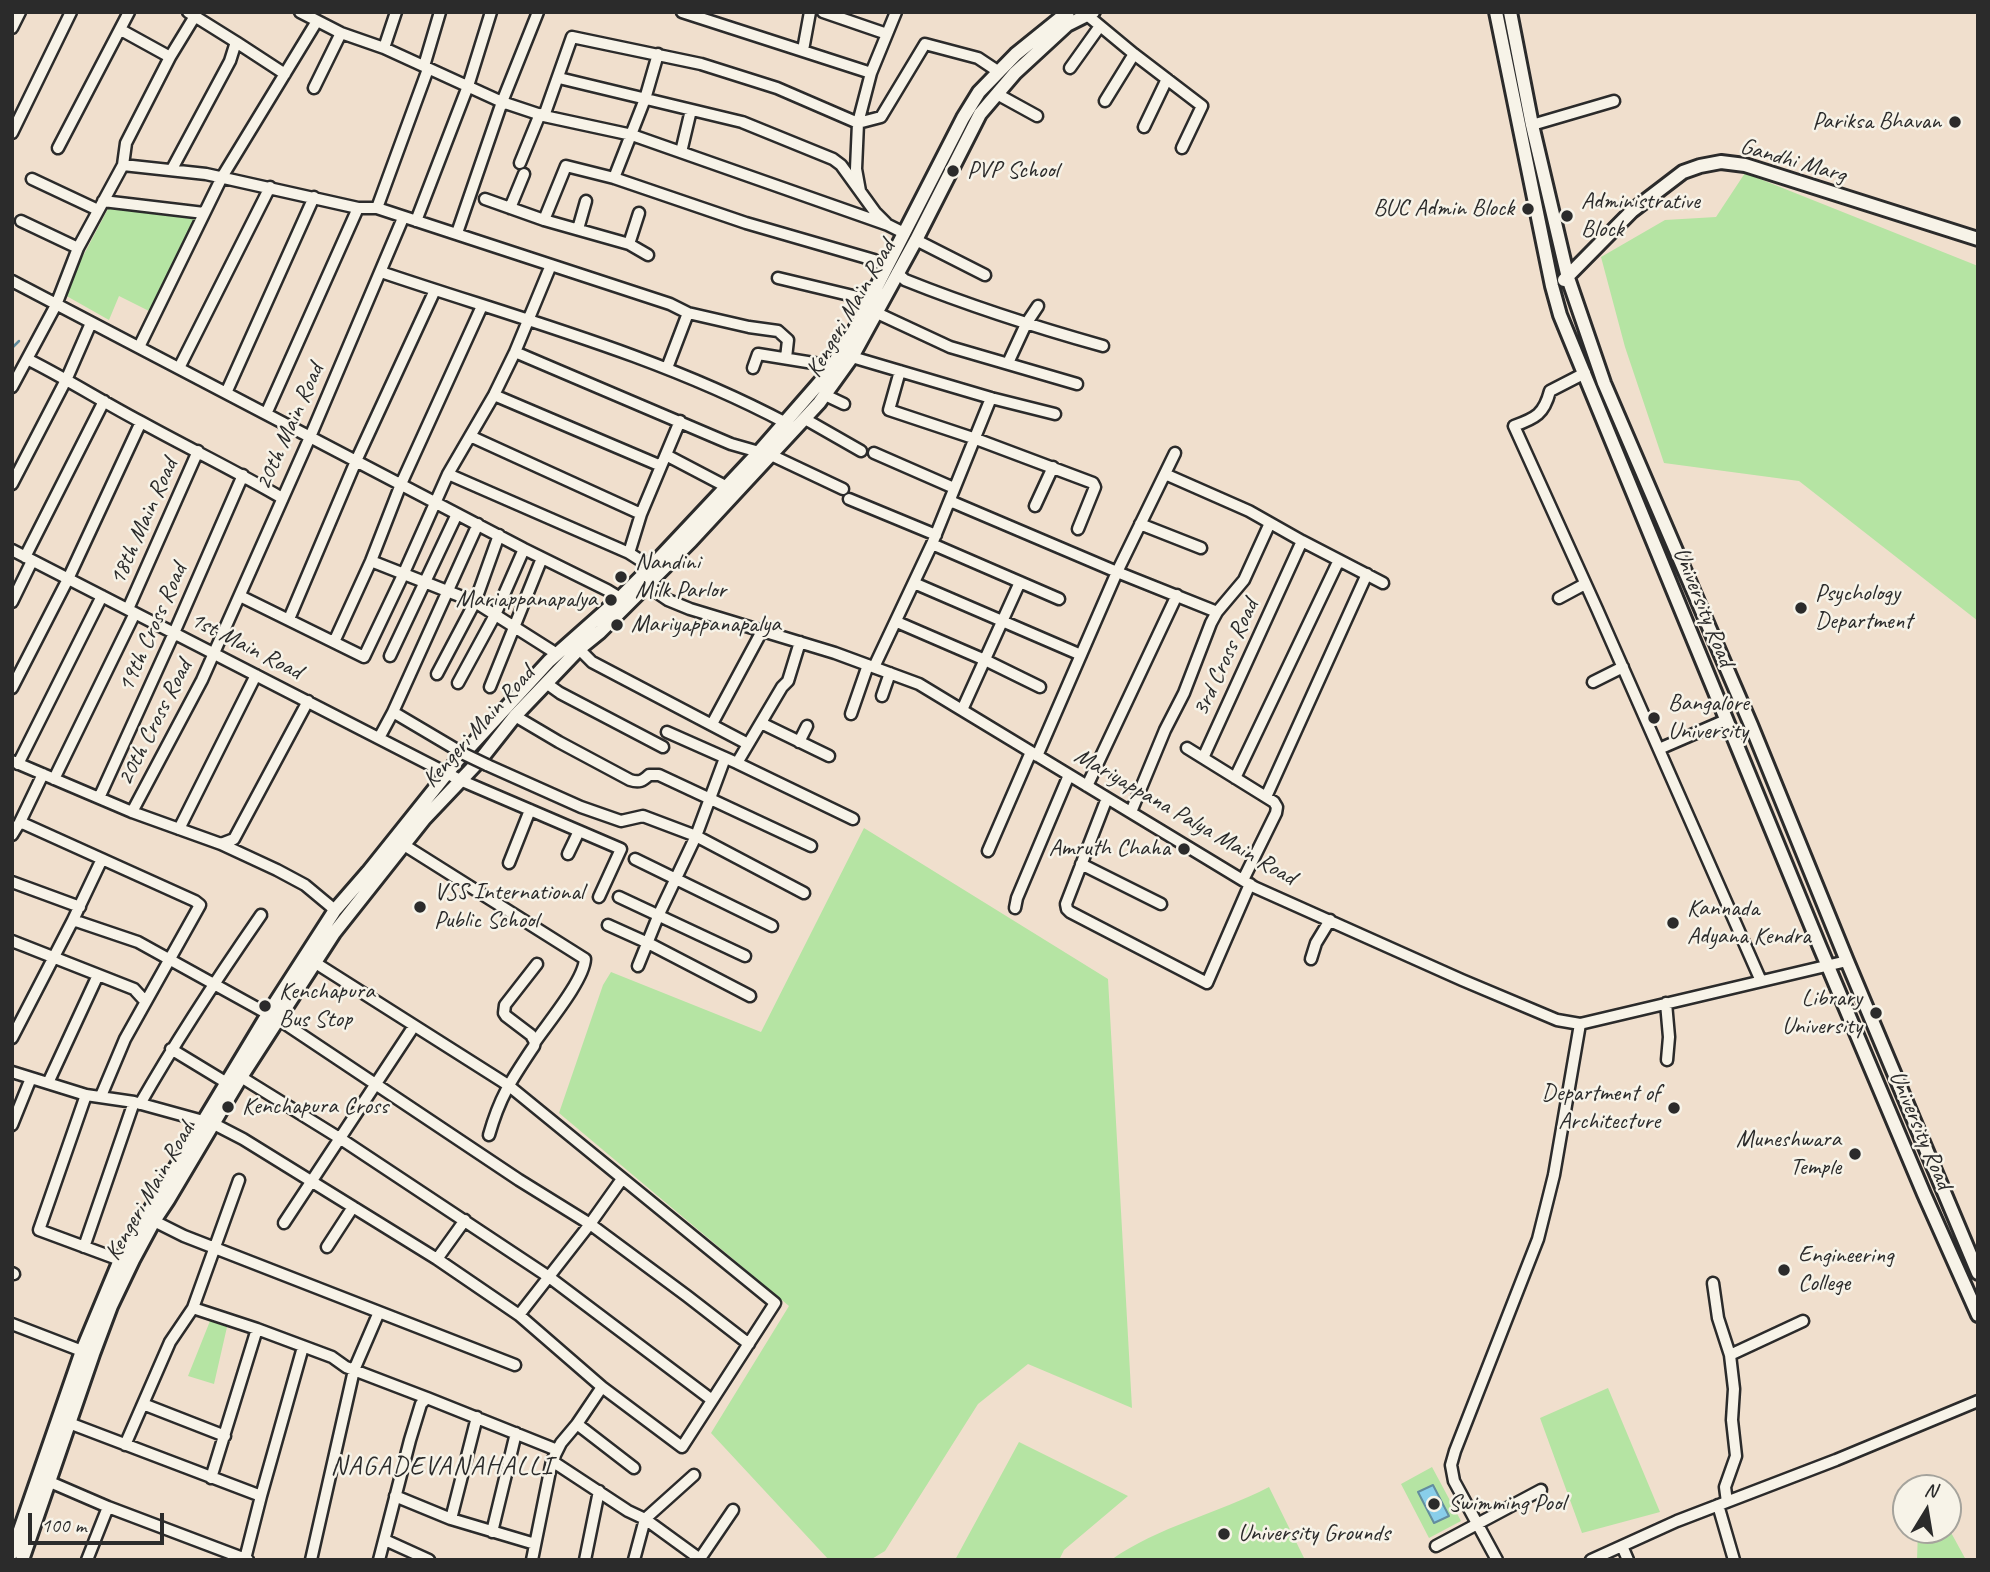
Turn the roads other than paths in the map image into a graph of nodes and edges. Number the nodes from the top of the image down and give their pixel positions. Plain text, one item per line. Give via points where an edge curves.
1 (20, 12) edge
2 (71, 12) edge
3 (129, 12) edge
4 (300, 12) edge
5 (396, 12) edge
6 (440, 12) edge
7 (491, 12) edge
8 (538, 12) edge
9 (682, 12) edge
10 (810, 12) edge
11 (823, 12) edge
12 (896, 12) edge
13 (1068, 12) edge
14 (192, 14) edge
15 (1090, 14) edge
16 (1504, 17) edge
17 (317, 21) junction
18 (1100, 26) junction
19 (12, 27) edge
20 (121, 30) junction
21 (341, 33) junction
22 (887, 34) junction
23 (236, 42) junction
24 (384, 48) junction
25 (803, 50) junction
26 (658, 54) junction
27 (1134, 54) junction
28 (170, 57) junction
29 (1070, 68) dead end
30 (428, 69) junction
31 (999, 72) junction
32 (871, 73) junction
33 (285, 74) junction
34 (559, 78) junction
35 (1167, 79) junction
36 (468, 86) junction
37 (314, 88) dead end
38 (997, 94) junction
39 (645, 99) junction
40 (1105, 101) dead end
41 (1614, 101) dead end
42 (502, 102) junction
43 (691, 110) junction
44 (542, 115) junction
45 (1037, 116) dead end
46 (858, 123) junction
47 (1532, 124) junction
48 (1144, 127) dead end
49 (12, 133) edge
50 (632, 135) junction
51 (58, 148) dead end
52 (1182, 148) dead end
53 (681, 152) junction
54 (520, 163) dead end
55 (123, 165) junction
56 (172, 169) junction
57 (524, 174) dead end
58 (222, 177) junction
59 (614, 178) junction
60 (32, 180) dead end
61 (271, 187) junction
62 (860, 191) junction
63 (314, 197) junction
64 (485, 200) dead end
65 (586, 201) dead end
66 (100, 205) junction
67 (358, 208) junction
68 (377, 208) junction
69 (510, 208) junction
70 (204, 213) junction
71 (639, 213) dead end
72 (404, 218) junction
73 (544, 219) junction
74 (20, 221) dead end
75 (416, 221) junction
76 (888, 225) junction
77 (578, 229) junction
78 (457, 233) junction
79 (910, 237) junction
80 (1978, 239) edge
81 (629, 244) junction
82 (78, 248) junction
83 (648, 255) dead end
84 (551, 265) junction
85 (892, 270) junction
86 (381, 272) junction
87 (985, 275) dead end
88 (778, 278) dead end
89 (1568, 278) junction
90 (12, 281) edge
91 (1552, 286) junction
92 (435, 290) junction
93 (870, 300) junction
94 (57, 305) junction
95 (482, 306) junction
96 (1038, 306) dead end
97 (688, 313) junction
98 (877, 313) junction
99 (529, 320) junction
100 (91, 323) junction
101 (1026, 324) junction
102 (1103, 346) dead end
103 (139, 347) junction
104 (515, 352) junction
105 (852, 357) junction
106 (786, 358) junction
107 (29, 360) junction
108 (1008, 363) junction
109 (832, 366) junction
110 (179, 368) junction
111 (753, 368) dead end
112 (667, 369) junction
113 (900, 371) junction
114 (1584, 373) junction
115 (67, 379) junction
116 (1077, 384) dead end
117 (12, 387) edge
118 (226, 393) junction
119 (495, 395) junction
120 (825, 395) junction
121 (992, 398) junction
122 (104, 401) junction
123 (844, 404) dead end
124 (266, 414) junction
125 (1055, 414) dead end
126 (805, 419) junction
127 (680, 421) junction
128 (141, 422) junction
129 (786, 423) junction
130 (470, 436) junction
131 (310, 437) junction
132 (976, 439) junction
133 (198, 451) junction
134 (861, 451) dead end
135 (874, 453) dead end
136 (1175, 453) dead end
137 (765, 454) junction
138 (666, 455) junction
139 (356, 461) junction
140 (662, 466) junction
141 (1053, 467) junction
142 (449, 474) junction
143 (1165, 474) junction
144 (243, 475) junction
145 (12, 484) edge
146 (401, 484) junction
147 (727, 487) junction
148 (954, 488) junction
149 (843, 489) dead end
150 (282, 498) junction
151 (849, 499) dead end
152 (950, 501) junction
153 (436, 503) junction
154 (1035, 506) dead end
155 (457, 514) junction
156 (641, 514) junction
157 (1270, 523) junction
158 (478, 524) junction
159 (1140, 524) junction
160 (1078, 529) dead end
161 (499, 535) junction
162 (934, 539) junction
163 (1302, 541) junction
164 (1201, 548) dead end
165 (524, 549) junction
166 (12, 550) edge
167 (629, 553) junction
168 (542, 558) junction
169 (29, 559) junction
170 (1339, 560) junction
171 (371, 561) junction
172 (651, 567) junction
173 (1117, 572) junction
174 (1367, 574) junction
175 (403, 575) junction
176 (68, 579) junction
177 (1020, 582) junction
178 (642, 583) junction
179 (914, 583) junction
180 (1382, 583) dead end
181 (425, 584) junction
182 (1585, 584) junction
183 (447, 592) junction
184 (1177, 595) junction
185 (102, 596) junction
186 (240, 596) junction
187 (1559, 598) dead end
188 (1059, 599) dead end
189 (624, 601) junction
190 (12, 602) edge
191 (475, 602) junction
192 (131, 611) junction
193 (1217, 612) junction
194 (495, 615) junction
195 (289, 619) junction
196 (897, 622) junction
197 (1002, 622) junction
198 (514, 627) junction
199 (762, 631) junction
200 (174, 633) junction
201 (334, 642) junction
202 (800, 642) junction
203 (579, 649) junction
204 (214, 653) junction
205 (557, 654) junction
206 (390, 656) dead end
207 (1081, 656) junction
208 (985, 660) junction
209 (871, 666) junction
210 (1623, 667) junction
211 (890, 673) junction
212 (437, 674) dead end
213 (256, 675) junction
214 (1593, 682) dead end
215 (458, 683) dead end
216 (547, 683) junction
217 (490, 687) dead end
218 (1040, 687) dead end
219 (12, 688) edge
220 (881, 696) dead end
221 (309, 701) junction
222 (962, 710) junction
223 (393, 712) junction
224 (851, 714) dead end
225 (515, 716) junction
226 (1726, 720) junction
227 (761, 723) junction
228 (712, 724) junction
229 (807, 726) dead end
230 (667, 732) dead end
231 (379, 738) junction
232 (799, 742) junction
233 (748, 744) junction
234 (663, 747) dead end
235 (1187, 748) dead end
236 (1659, 749) junction
237 (464, 754) junction
238 (1034, 754) junction
239 (829, 756) dead end
240 (725, 758) junction
241 (1203, 758) junction
242 (15, 762) edge
243 (737, 763) junction
244 (43, 774) junction
245 (1069, 775) junction
246 (454, 777) junction
247 (1235, 778) junction
248 (54, 779) junction
249 (1087, 786) junction
250 (1266, 797) junction
251 (99, 798) junction
252 (710, 798) junction
253 (1107, 798) junction
254 (530, 810) junction
255 (132, 812) junction
256 (1131, 812) junction
257 (853, 819) dead end
258 (20, 822) junction
259 (180, 829) junction
260 (579, 831) junction
261 (12, 835) edge
262 (696, 836) junction
263 (221, 844) junction
264 (404, 845) junction
265 (811, 846) dead end
266 (988, 851) dead end
267 (568, 853) dead end
268 (102, 859) junction
269 (635, 859) dead end
270 (509, 863) dead end
271 (1082, 864) junction
272 (676, 880) junction
273 (12, 882) edge
274 (1247, 882) junction
275 (804, 893) dead end
276 (599, 897) dead end
277 (619, 897) dead end
278 (1161, 904) dead end
279 (80, 906) junction
280 (1015, 908) dead end
281 (335, 910) junction
282 (659, 914) junction
283 (261, 915) dead end
284 (73, 920) junction
285 (1330, 920) junction
286 (608, 925) dead end
287 (772, 926) dead end
288 (12, 940) edge
289 (648, 943) junction
290 (745, 956) dead end
291 (54, 958) junction
292 (1311, 959) dead end
293 (168, 960) junction
294 (1847, 961) junction
295 (314, 962) junction
296 (537, 964) dead end
297 (638, 966) dead end
298 (1828, 966) junction
299 (97, 975) junction
300 (1761, 981) junction
301 (212, 984) junction
302 (750, 996) dead end
303 (145, 1001) junction
304 (1666, 1003) junction
305 (273, 1016) junction
306 (1580, 1024) junction
307 (414, 1026) junction
308 (12, 1038) edge
309 (535, 1042) junction
310 (171, 1049) junction
311 (1667, 1060) dead end
312 (12, 1072) edge
313 (241, 1077) junction
314 (31, 1078) junction
315 (48, 1083) junction
316 (227, 1083) junction
317 (376, 1085) junction
318 (508, 1085) junction
319 (86, 1095) junction
320 (101, 1096) junction
321 (137, 1103) junction
322 (208, 1122) junction
323 (12, 1125) edge
324 (489, 1135) dead end
325 (341, 1139) junction
326 (622, 1179) junction
327 (239, 1180) dead end
328 (311, 1181) junction
329 (353, 1207) junction
330 (465, 1220) junction
331 (154, 1221) junction
332 (284, 1223) dead end
333 (590, 1224) junction
334 (85, 1247) junction
335 (214, 1247) junction
336 (327, 1247) dead end
337 (437, 1259) junction
338 (120, 1260) junction
339 (1978, 1273) edge
340 (549, 1277) junction
341 (1713, 1283) dead end
342 (193, 1308) junction
343 (379, 1312) junction
344 (519, 1315) junction
345 (1978, 1315) edge
346 (1803, 1321) dead end
347 (12, 1324) edge
348 (257, 1329) junction
349 (749, 1344) junction
350 (303, 1347) junction
351 (82, 1351) junction
352 (1730, 1355) junction
353 (515, 1365) dead end
354 (354, 1370) junction
355 (602, 1387) junction
356 (427, 1398) junction
357 (712, 1400) junction
358 (1978, 1401) edge
359 (143, 1404) junction
360 (477, 1417) junction
361 (69, 1423) junction
362 (577, 1424) junction
363 (516, 1433) junction
364 (225, 1436) junction
365 (125, 1445) junction
366 (557, 1450) junction
367 (552, 1461) junction
368 (634, 1468) dead end
369 (694, 1475) dead end
370 (211, 1478) junction
371 (43, 1479) junction
372 (1541, 1490) dead end
373 (598, 1491) junction
374 (261, 1496) junction
375 (395, 1496) junction
376 (1722, 1504) junction
377 (108, 1507) junction
378 (733, 1510) dead end
379 (451, 1519) junction
380 (645, 1519) junction
381 (1477, 1523) junction
382 (492, 1532) junction
383 (385, 1540) junction
384 (535, 1544) junction
385 (1436, 1546) dead end
386 (1622, 1546) junction
387 (12, 1553) edge
388 (638, 1558) edge
389 (247, 1559) edge
390 (699, 1559) edge
391 (22, 1560) edge
392 (87, 1560) edge
393 (311, 1560) edge
394 (379, 1560) edge
395 (429, 1560) edge
396 (532, 1560) edge
397 (585, 1560) edge
398 (1497, 1560) edge
399 (1591, 1560) edge
400 (1628, 1560) edge
401 (1734, 1560) edge

1 - 19 street
2 - 49 street
3 - 20 street
4 - 17 street
5 - 24 street
6 - 30 street via 424,65
7 - 36 street
8 - 42 street
9 - 25 street
10 - 25 street
11 - 22 street
12 - 22 street
13 - 31 main road, Kengeri Main Road
14 - 23 street
14 - 28 street
15 - 18 street
15 - 38 main road, Kengeri Main Road via 1067,25
16 - 47 main road, University Road
16 - 91 main road, University Road
17 - 21 street
17 - 33 street
18 - 27 street
18 - 29 street
20 - 28 street
20 - 51 street
21 - 24 street
21 - 37 street
22 - 32 street
23 - 33 street
23 - 56 street
24 - 30 street
25 - 32 street
26 - 34 street via 572,37
26 - 39 street
26 - 46 street via 777,88
27 - 35 street
27 - 40 street
28 - 55 street via 126,144
30 - 36 street
30 - 68 street
31 - 46 street via 978,58 925,44 881,117
31 - 79 main road, Kengeri Main Road via 963,118
32 - 46 street
33 - 58 street
34 - 39 street
34 - 44 street
35 - 48 street
35 - 52 street via 1202,106
36 - 42 street
36 - 75 street
38 - 45 street
38 - 79 main road, Kengeri Main Road via 979,114
39 - 43 street
39 - 50 street
41 - 47 street
42 - 44 street
42 - 78 street
43 - 53 street
43 - 62 street via 742,122 833,159
44 - 50 street
44 - 54 street
46 - 62 street
47 - 89 main road, University Road
50 - 53 street
50 - 59 street
53 - 76 street
55 - 56 street
55 - 66 street
56 - 58 street
57 - 69 street
58 - 61 street
58 - 70 street
59 - 73 street via 566,166
59 - 85 street via 874,260
60 - 66 street
61 - 63 street
61 - 110 street
62 - 76 street
63 - 67 street
63 - 118 street
64 - 69 street
65 - 77 street
66 - 70 street
66 - 82 street
67 - 68 street
67 - 124 street
68 - 72 street
69 - 73 street
70 - 103 street
71 - 81 street
72 - 75 street
72 - 86 street, 20th Main Road
73 - 77 street
74 - 82 street
75 - 78 street
76 - 79 street
77 - 81 street
78 - 84 street
79 - 85 main road, Kengeri Main Road
79 - 87 street
80 - 89 main road, Gandhi Marg via 1745,165 1721,162 1683,172 1632,211
81 - 83 street
82 - 94 street
84 - 97 street
84 - 99 street
85 - 93 main road, Kengeri Main Road
85 - 98 main road, Kengeri Main Road
85 - 101 street via 905,280
86 - 92 street
86 - 131 street, 20th Main Road
88 - 93 street
89 - 91 main road, Gandhi Marg
89 - 294 main road, University Road via 1604,383
90 - 94 street
91 - 114 main road, University Road
92 - 95 street
92 - 139 street
93 - 109 main road, Kengeri Main Road
94 - 100 street
94 - 107 street
95 - 99 street
95 - 146 street
96 - 101 street
97 - 106 street via 778,331 788,340
97 - 112 street
98 - 105 main road, Kengeri Main Road
98 - 108 street via 950,346
99 - 104 street
99 - 112 street
100 - 103 street
100 - 115 street
101 - 102 street
101 - 108 street
103 - 110 street
104 - 119 street
104 - 127 street
105 - 113 street
105 - 120 main road, Kengeri Main Road
106 - 109 street
106 - 111 street via 758,354
107 - 115 street
107 - 117 street
108 - 116 street
109 - 129 main road, Kengeri Main Road
110 - 118 street
112 - 129 street
113 - 121 street
113 - 132 street via 889,410
114 - 182 street via 1550,391 1536,417 1514,426
114 - 226 main road, University Road
115 - 122 street
115 - 145 street
118 - 124 street
119 - 130 street
119 - 140 street
120 - 123 street
120 - 126 main road, Kengeri Main Road
121 - 125 street
121 - 132 street
122 - 128 street
122 - 169 street
124 - 131 street
126 - 134 street
126 - 137 main road, Kengeri Main Road
127 - 137 street
127 - 138 street
128 - 133 street
128 - 176 street
129 - 137 main road, Kengeri Main Road
130 - 142 street
130 - 156 street
131 - 139 street
131 - 150 street, 20th Main Road
132 - 141 street
132 - 148 street
133 - 144 street
133 - 192 street, 18th Main Road
135 - 148 street
136 - 143 street
137 - 147 main road, Kengeri Main Road
137 - 149 street
137 - 178 main road, Kengeri Main Road via 725,505
138 - 140 street
138 - 147 street
139 - 146 street
139 - 195 street
140 - 156 street
141 - 154 street
141 - 160 street via 1096,487
142 - 153 street
142 - 167 street
143 - 157 street
143 - 159 street
144 - 150 street
144 - 200 street, 19th Cross Road
146 - 153 street
146 - 171 street
147 - 172 main road, Kengeri Main Road
148 - 152 street
150 - 186 street, 20th Main Road
151 - 162 street
152 - 162 street
152 - 173 street
153 - 155 street
153 - 175 street
155 - 158 street
155 - 181 street
156 - 167 street
157 - 163 street
157 - 193 street via 1244,580
158 - 161 street
158 - 183 street
159 - 164 street
159 - 173 street
161 - 165 street
161 - 191 street
162 - 177 street
162 - 179 street
163 - 170 street
163 - 241 street, 3rd Cross Road
165 - 168 street
165 - 194 street
166 - 169 street, 1st Main Road
167 - 172 street
168 - 189 street
168 - 198 street
169 - 176 street, 1st Main Road
169 - 190 street
170 - 174 street
170 - 247 street
171 - 175 street
171 - 201 street
172 - 178 main road, Kengeri Main Road
173 - 184 street
173 - 207 street
174 - 180 street
174 - 250 street
175 - 181 street
175 - 201 street via 364,657
176 - 185 street, 1st Main Road
176 - 219 street
177 - 188 street
177 - 197 street
178 - 189 main road, Kengeri Main Road
178 - 199 street, Mariyappana Palya Main Road via 690,609
179 - 196 street
179 - 197 street
181 - 183 street
181 - 206 street
182 - 187 street
182 - 210 street
183 - 191 street
183 - 223 street
184 - 193 street
184 - 249 street
185 - 192 street, 1st Main Road
185 - 242 street
186 - 195 street
186 - 204 street, 20th Main Road
189 - 203 main road, Kengeri Main Road
189 - 205 main road, Kengeri Main Road
191 - 194 street
191 - 212 street
192 - 200 street, 1st Main Road
192 - 248 street, 18th Main Road
193 - 256 street
194 - 198 street
194 - 215 street
195 - 201 street
196 - 208 street
196 - 209 street
197 - 207 street
197 - 208 street
198 - 205 street
198 - 217 street
199 - 202 street, Mariyappana Palya Main Road
199 - 228 street
200 - 204 street, 1st Main Road
200 - 251 street, 19th Cross Road
202 - 209 street, Mariyappana Palya Main Road
202 - 227 street via 788,681
203 - 216 main road, Kengeri Main Road
203 - 228 street via 593,662
204 - 213 street, 1st Main Road
204 - 255 street, 20th Cross Road
205 - 237 main road, Kengeri Main Road
207 - 238 street
208 - 218 street
208 - 222 street
209 - 211 street, Mariyappana Palya Main Road
209 - 224 street
210 - 214 street
210 - 236 street
211 - 220 street
211 - 222 street, Mariyappana Palya Main Road
213 - 221 street, 1st Main Road
213 - 259 street
216 - 225 main road, Kengeri Main Road
216 - 234 street
221 - 231 street, 1st Main Road
221 - 263 street via 234,839
222 - 238 street, Mariyappana Palya Main Road
223 - 231 street
223 - 237 street
225 - 246 main road, Kengeri Main Road via 481,759
225 - 252 street via 630,780 659,775
226 - 236 street
226 - 298 main road, University Road
227 - 232 street
227 - 233 street
228 - 233 street
229 - 232 street
230 - 240 street
231 - 246 street, 1st Main Road
232 - 239 street
233 - 243 street
235 - 241 street
236 - 300 street
237 - 246 main road, Kengeri Main Road
237 - 262 street, bridge via 581,807 621,821 643,816
238 - 245 street, Mariyappana Palya Main Road
238 - 266 street
240 - 243 street
240 - 252 street
241 - 247 street
242 - 244 street
243 - 257 street
244 - 248 street
244 - 258 street
245 - 249 street, Mariyappana Palya Main Road
245 - 280 street
246 - 254 street, 1st Main Road
246 - 264 main road, Kengeri Main Road
246 - 281 main road, Kengeri Main Road
247 - 250 street
248 - 251 street
249 - 253 street, Mariyappana Palya Main Road
250 - 274 street via 1277,807 1276,813
251 - 255 street
252 - 262 street
252 - 265 street
253 - 256 street, Mariyappana Palya Main Road
253 - 271 street
254 - 260 street, 1st Main Road
254 - 270 street
255 - 259 street
256 - 274 street, Mariyappana Palya Main Road
258 - 261 street
258 - 268 street
259 - 263 street
260 - 267 street
260 - 276 street, 1st Main Road via 621,849
262 - 272 street
262 - 275 street
263 - 281 street via 305,885
264 - 295 main road, Kengeri Main Road
264 - 309 street via 585,959 570,992
268 - 279 street
268 - 293 street via 200,905
269 - 272 street
271 - 274 street via 1067,909 1208,983
271 - 278 street
272 - 282 street
272 - 287 street
273 - 279 street
274 - 285 street, Mariyappana Palya Main Road
277 - 282 street
279 - 284 street
281 - 305 main road, Kengeri Main Road
282 - 289 street
282 - 290 street
283 - 301 street
284 - 291 street
284 - 293 street via 138,942
285 - 292 street
285 - 306 street, Mariyappana Palya Main Road via 1557,1020
286 - 289 street
288 - 291 street
289 - 297 street
289 - 302 street
291 - 299 street
291 - 308 street
293 - 301 street
293 - 303 street
294 - 298 street, Mariyappana Palya Main Road
294 - 339 main road, University Road
295 - 305 main road, Kengeri Main Road
295 - 307 street
296 - 309 street via 504,1010
298 - 300 street, Mariyappana Palya Main Road
298 - 345 main road, University Road
299 - 303 street via 134,989
299 - 315 street
300 - 304 street, Mariyappana Palya Main Road
301 - 305 street
301 - 310 street
303 - 320 street
304 - 306 street, Mariyappana Palya Main Road
304 - 311 street
305 - 313 main road, Kengeri Main Road
305 - 316 main road, Kengeri Main Road
305 - 317 street
306 - 381 street via 1538,1239 1451,1465 1454,1481
307 - 317 street
307 - 318 street
309 - 318 street
310 - 316 street
310 - 321 street
312 - 314 street
313 - 322 main road, Kengeri Main Road
313 - 325 street
314 - 315 street
314 - 323 street
315 - 319 street
316 - 322 main road, Kengeri Main Road
317 - 325 street
317 - 333 street
318 - 324 street
318 - 326 street
319 - 320 street
319 - 334 street via 39,1230
320 - 321 street
321 - 322 street
321 - 334 street
322 - 328 street
322 - 331 main road, Kengeri Main Road
322 - 338 main road, Kengeri Main Road
325 - 328 street
325 - 330 street
326 - 333 street
326 - 349 street via 775,1303
327 - 335 street
328 - 329 street
328 - 332 street
329 - 336 street
329 - 337 street
330 - 337 street
330 - 340 street
331 - 335 street
331 - 361 main road, Kengeri Main Road via 111,1306
333 - 340 street
333 - 349 street
334 - 338 street
335 - 342 street
335 - 343 street
337 - 344 street
338 - 351 main road, Kengeri Main Road
340 - 344 street
340 - 357 street
341 - 352 street
342 - 348 street
342 - 359 street via 170,1342
343 - 353 street
343 - 354 street
344 - 355 street
346 - 352 street
347 - 351 street
348 - 350 street
348 - 364 street
349 - 357 street
350 - 354 street
350 - 374 street
351 - 371 main road, Kengeri Main Road
352 - 376 street via 1735,1455
354 - 356 street
354 - 393 street
355 - 357 street via 682,1447
355 - 362 street
356 - 360 street
356 - 375 street via 421,1404
358 - 376 street
359 - 364 street
359 - 365 street
360 - 363 street
360 - 379 street
361 - 365 street
361 - 371 main road, Kengeri Main Road
362 - 366 street
362 - 368 street
363 - 366 street
363 - 382 street
364 - 370 street
365 - 370 street
366 - 367 street
367 - 373 street
367 - 384 street
369 - 380 street
370 - 374 street
371 - 377 street
371 - 387 main road, Kengeri Main Road
371 - 391 main road, Kengeri Main Road
372 - 381 street
373 - 380 street
373 - 397 street
374 - 389 street
375 - 379 street
375 - 383 street
376 - 386 street
376 - 401 street
377 - 389 street
377 - 392 street
378 - 390 street
379 - 382 street
380 - 388 street
380 - 390 street
381 - 385 street
381 - 398 street
382 - 384 street
383 - 394 street
383 - 395 street
384 - 396 street
386 - 399 street
386 - 400 street

